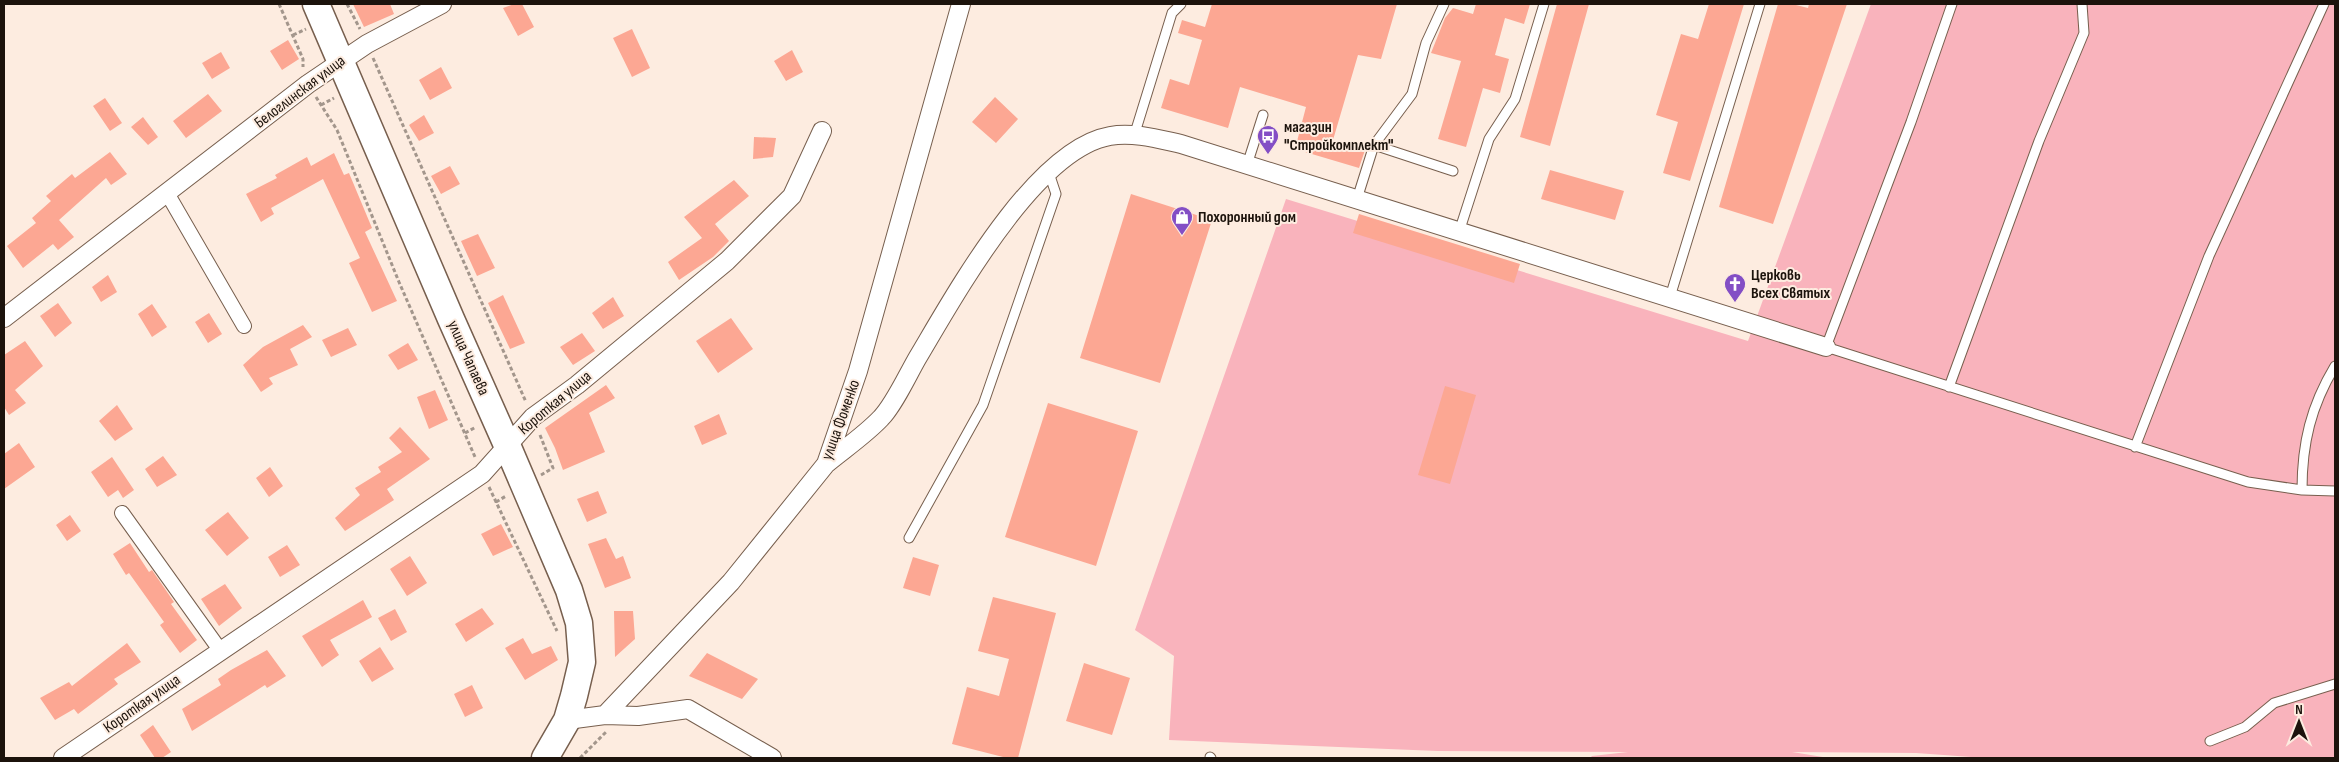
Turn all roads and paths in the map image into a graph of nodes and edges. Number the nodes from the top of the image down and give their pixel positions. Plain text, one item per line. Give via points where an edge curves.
1 (279, 4) edge
2 (316, 4) edge
3 (347, 4) edge
4 (442, 4) edge
5 (961, 4) edge
6 (1181, 4) edge
7 (1444, 4) edge
8 (1544, 4) edge
9 (1760, 4) edge
10 (1952, 4) edge
11 (2082, 4) edge
12 (2324, 4) edge
13 (367, 44) junction
14 (341, 61) junction
15 (308, 84) junction
16 (1263, 115) dead end
17 (822, 130) dead end
18 (1134, 136) junction
19 (1374, 145) junction
20 (1247, 165) junction
21 (1453, 171) dead end
22 (1049, 173) junction
23 (167, 193) junction
24 (1357, 199) junction
25 (1460, 232) junction
26 (1670, 297) junction
27 (4, 318) edge
28 (244, 326) dead end
29 (1826, 347) junction
30 (2335, 366) edge
31 (1949, 387) junction
32 (533, 417) junction
33 (508, 444) junction
34 (2135, 447) junction
35 (826, 464) junction
36 (482, 474) junction
37 (524, 485) junction
38 (2302, 490) junction
39 (2335, 491) edge
40 (496, 502) junction
41 (122, 513) dead end
42 (909, 538) dead end
43 (561, 639) dead end
44 (220, 650) junction
45 (2335, 684) edge
46 (605, 715) junction
47 (567, 720) junction
48 (2210, 741) dead end
49 (63, 758) edge
50 (545, 758) edge
51 (772, 758) edge

1 - 15 path via 303,60 302,74
2 - 14 main road, улица Чапаева
3 - 13 path
4 - 13 street, Белоглинская улица
5 - 35 street, улица Фоменко via 858,372
6 - 18 lane via 1172,13
7 - 19 lane via 1426,43 1412,94
8 - 25 lane via 1515,99 1489,139
9 - 26 lane
10 - 29 lane
11 - 31 lane via 2084,33 2038,140
12 - 34 lane via 2208,256
13 - 14 street, Белоглинская улица
13 - 32 path
14 - 15 street, Белоглинская улица
14 - 33 main road, улица Чапаева via 450,319
15 - 23 street, Белоглинская улица
15 - 36 path via 337,130
16 - 20 lane
17 - 32 street, Короткая улица via 792,196 727,261 577,385
18 - 20 street via 1181,144
18 - 22 street via 1110,136 1082,146
19 - 21 lane
19 - 24 lane
20 - 24 street
22 - 35 street via 1015,208 976,260 882,417
22 - 42 lane via 1056,194 983,405
23 - 27 street, Белоглинская улица
23 - 28 street
24 - 25 street
25 - 26 street
26 - 29 street
29 - 31 lane
30 - 38 lane via 2316,401 2308,428 2302,463
31 - 34 lane
32 - 33 street, Короткая улица
32 - 37 path via 553,468
33 - 36 street, Короткая улица
33 - 37 main road, улица Чапаева
34 - 38 lane via 2248,482
35 - 46 street, улица Фоменко via 732,582
36 - 40 path
36 - 44 street, Короткая улица
37 - 40 path
37 - 47 main road, улица Чапаева via 569,590 579,623 582,662
38 - 39 lane
40 - 43 path
41 - 44 street
44 - 49 street, Короткая улица
45 - 48 lane via 2274,703 2246,727
46 - 47 street
46 - 51 street via 638,716 688,709
47 - 50 main road

